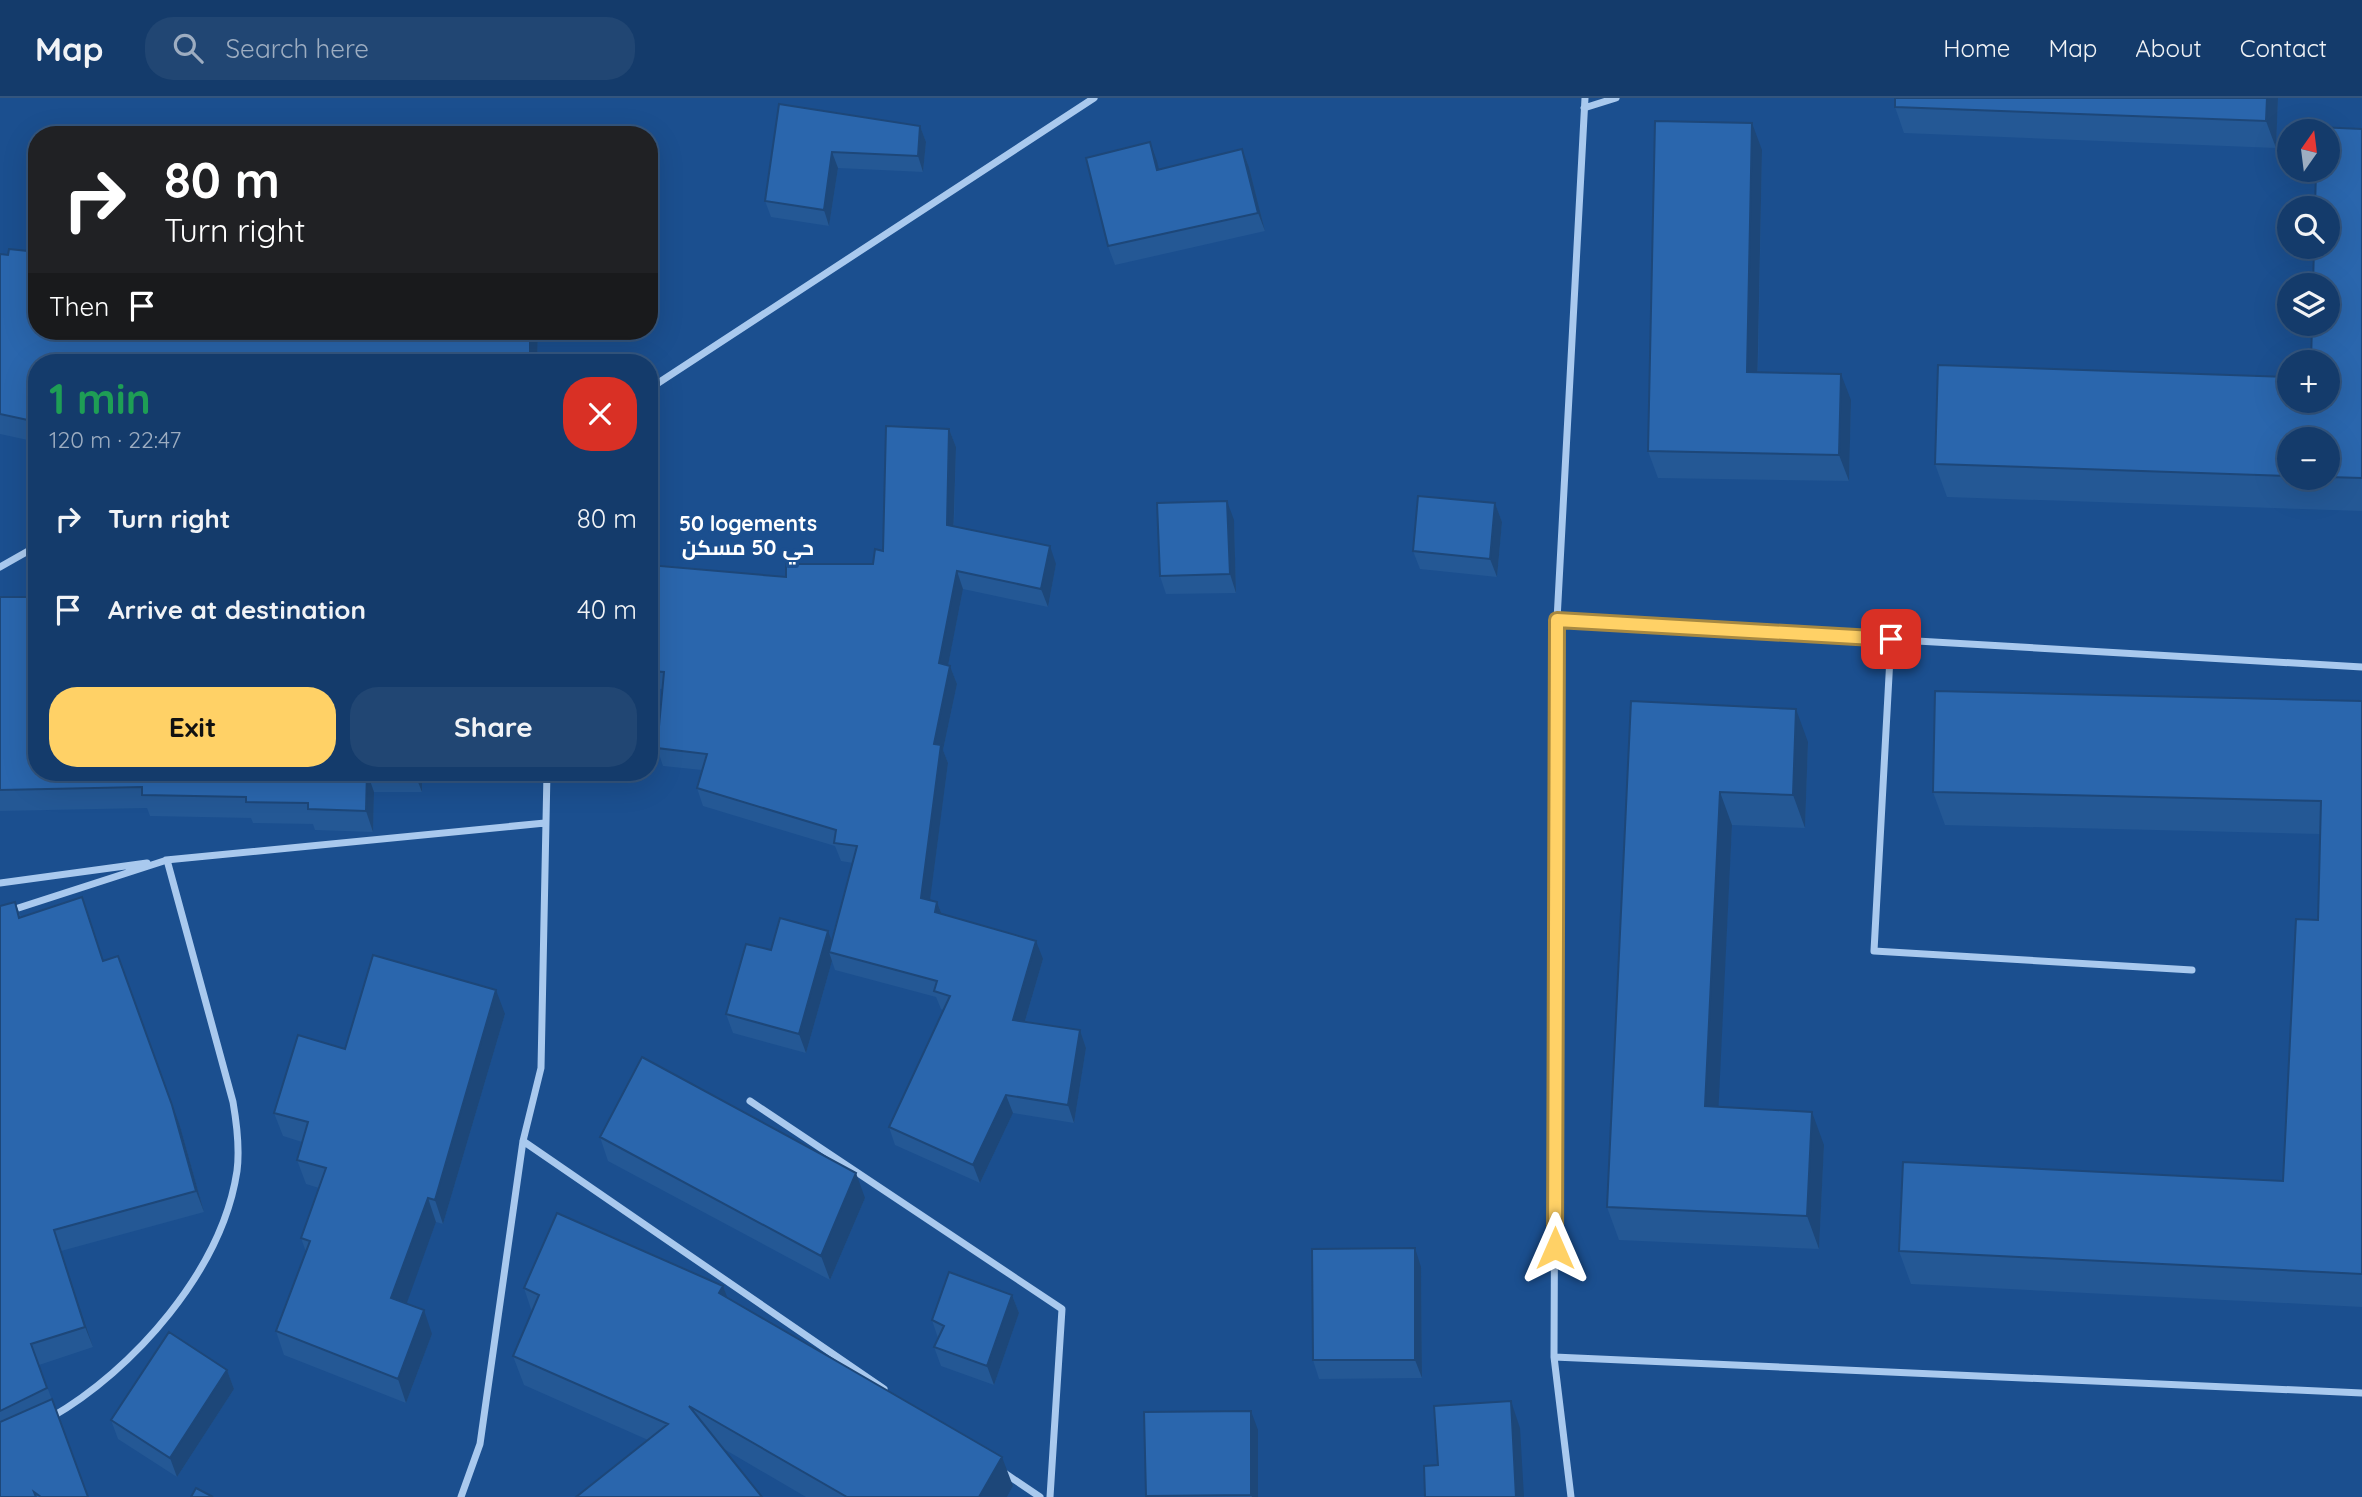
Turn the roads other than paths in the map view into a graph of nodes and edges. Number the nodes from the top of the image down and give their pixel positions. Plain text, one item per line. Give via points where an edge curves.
1 (1094, 98) edge
2 (1585, 98) edge
3 (1616, 98) edge
4 (1584, 108) junction
5 (658, 382) edge
6 (28, 551) edge
7 (0, 567) edge
8 (1557, 620) junction
9 (1891, 639) junction
10 (2362, 667) edge
11 (547, 781) edge
12 (545, 823) junction
13 (167, 860) junction
14 (0, 883) edge
15 (0, 914) edge
16 (2192, 970) dead end
17 (750, 1101) dead end
18 (523, 1141) junction
19 (1554, 1357) junction
20 (2362, 1393) edge
21 (891, 1394) edge
22 (42, 1422) edge
23 (994, 1465) edge
24 (461, 1497) edge
25 (1040, 1497) edge
26 (1049, 1497) edge
27 (1571, 1497) edge

1 - 5 street
2 - 4 street
3 - 4 street
4 - 8 street
6 - 7 street
8 - 9 street
8 - 19 street
9 - 10 street
9 - 16 street via 1874,951
11 - 12 street
12 - 13 street
12 - 18 street via 541,1068
13 - 14 street
13 - 15 street
13 - 22 street via 233,1102 237,1170 230,1202 218,1233 161,1324 108,1380
17 - 26 street via 1062,1309
18 - 21 street
18 - 24 street via 480,1444
19 - 20 street
19 - 27 street
23 - 25 street

